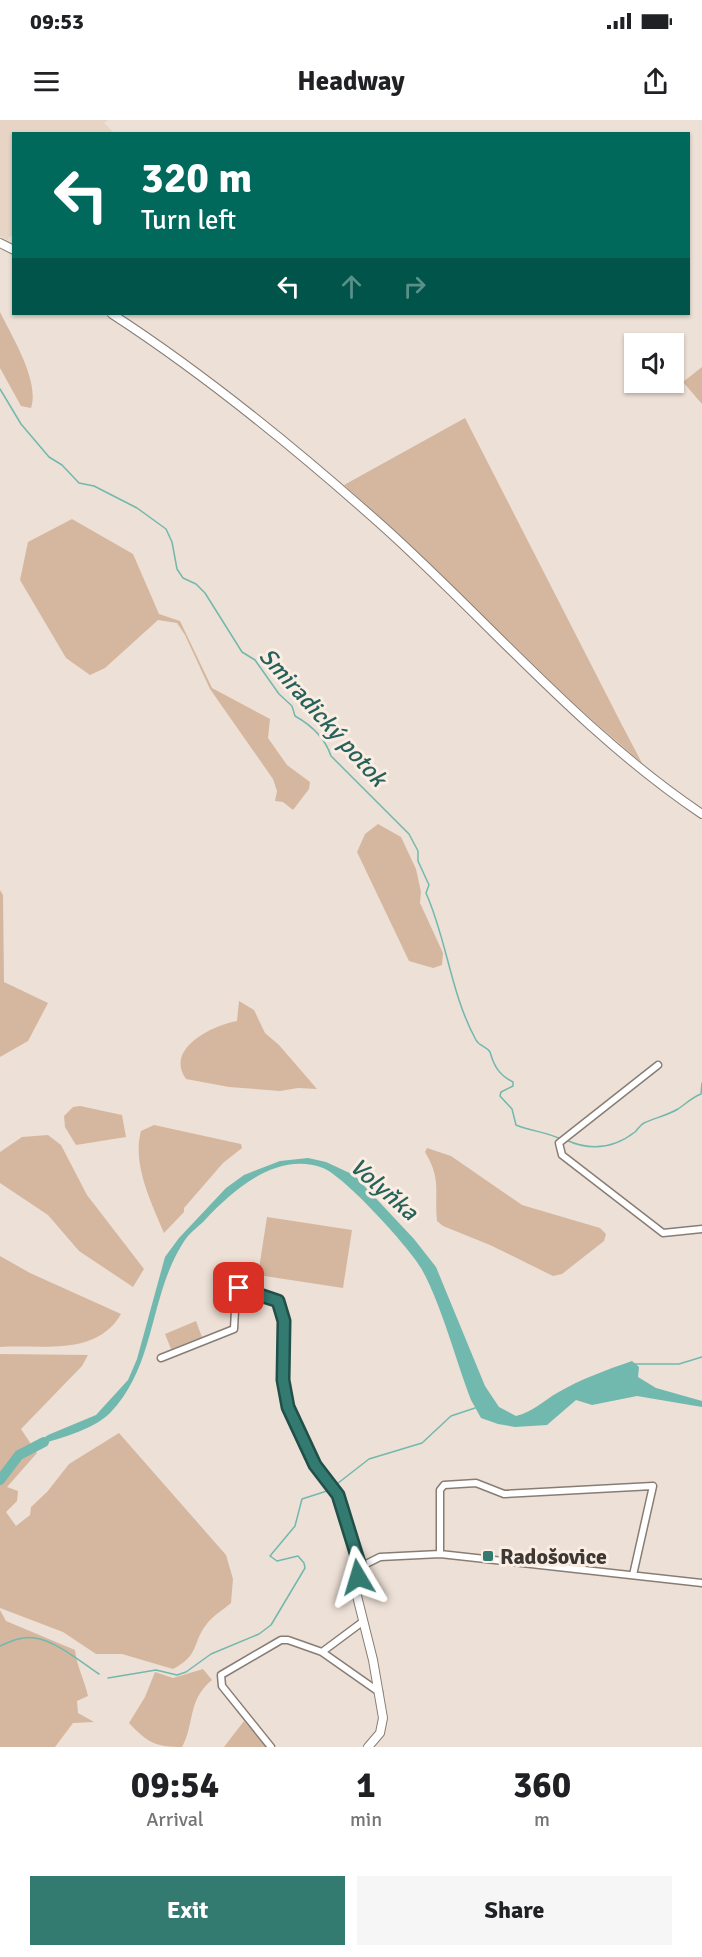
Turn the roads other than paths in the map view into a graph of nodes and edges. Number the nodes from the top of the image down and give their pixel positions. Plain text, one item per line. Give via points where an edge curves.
1 (114, 315) edge
2 (702, 814) edge
3 (658, 1065) dead end
4 (702, 1229) edge
5 (161, 1358) dead end
6 (440, 1554) junction
7 (360, 1566) junction
8 (633, 1575) junction
9 (702, 1583) edge
10 (361, 1623) junction
11 (322, 1652) junction
12 (379, 1692) junction
13 (271, 1747) edge
14 (368, 1747) edge

1 - 2 street via 260,422 386,530 608,743
3 - 4 street via 559,1143 562,1155 663,1233
5 - 7 street via 234,1329 239,1288 278,1301 284,1321 283,1380 288,1407 300,1439 332,1488
6 - 7 street via 380,1557
6 - 8 street
6 - 8 street via 440,1490 444,1485 476,1484 504,1494 653,1486
7 - 10 street via 357,1596
8 - 9 street
10 - 11 street
10 - 12 street
11 - 12 street
11 - 13 street via 281,1640 221,1675 222,1686
12 - 14 street via 383,1727

